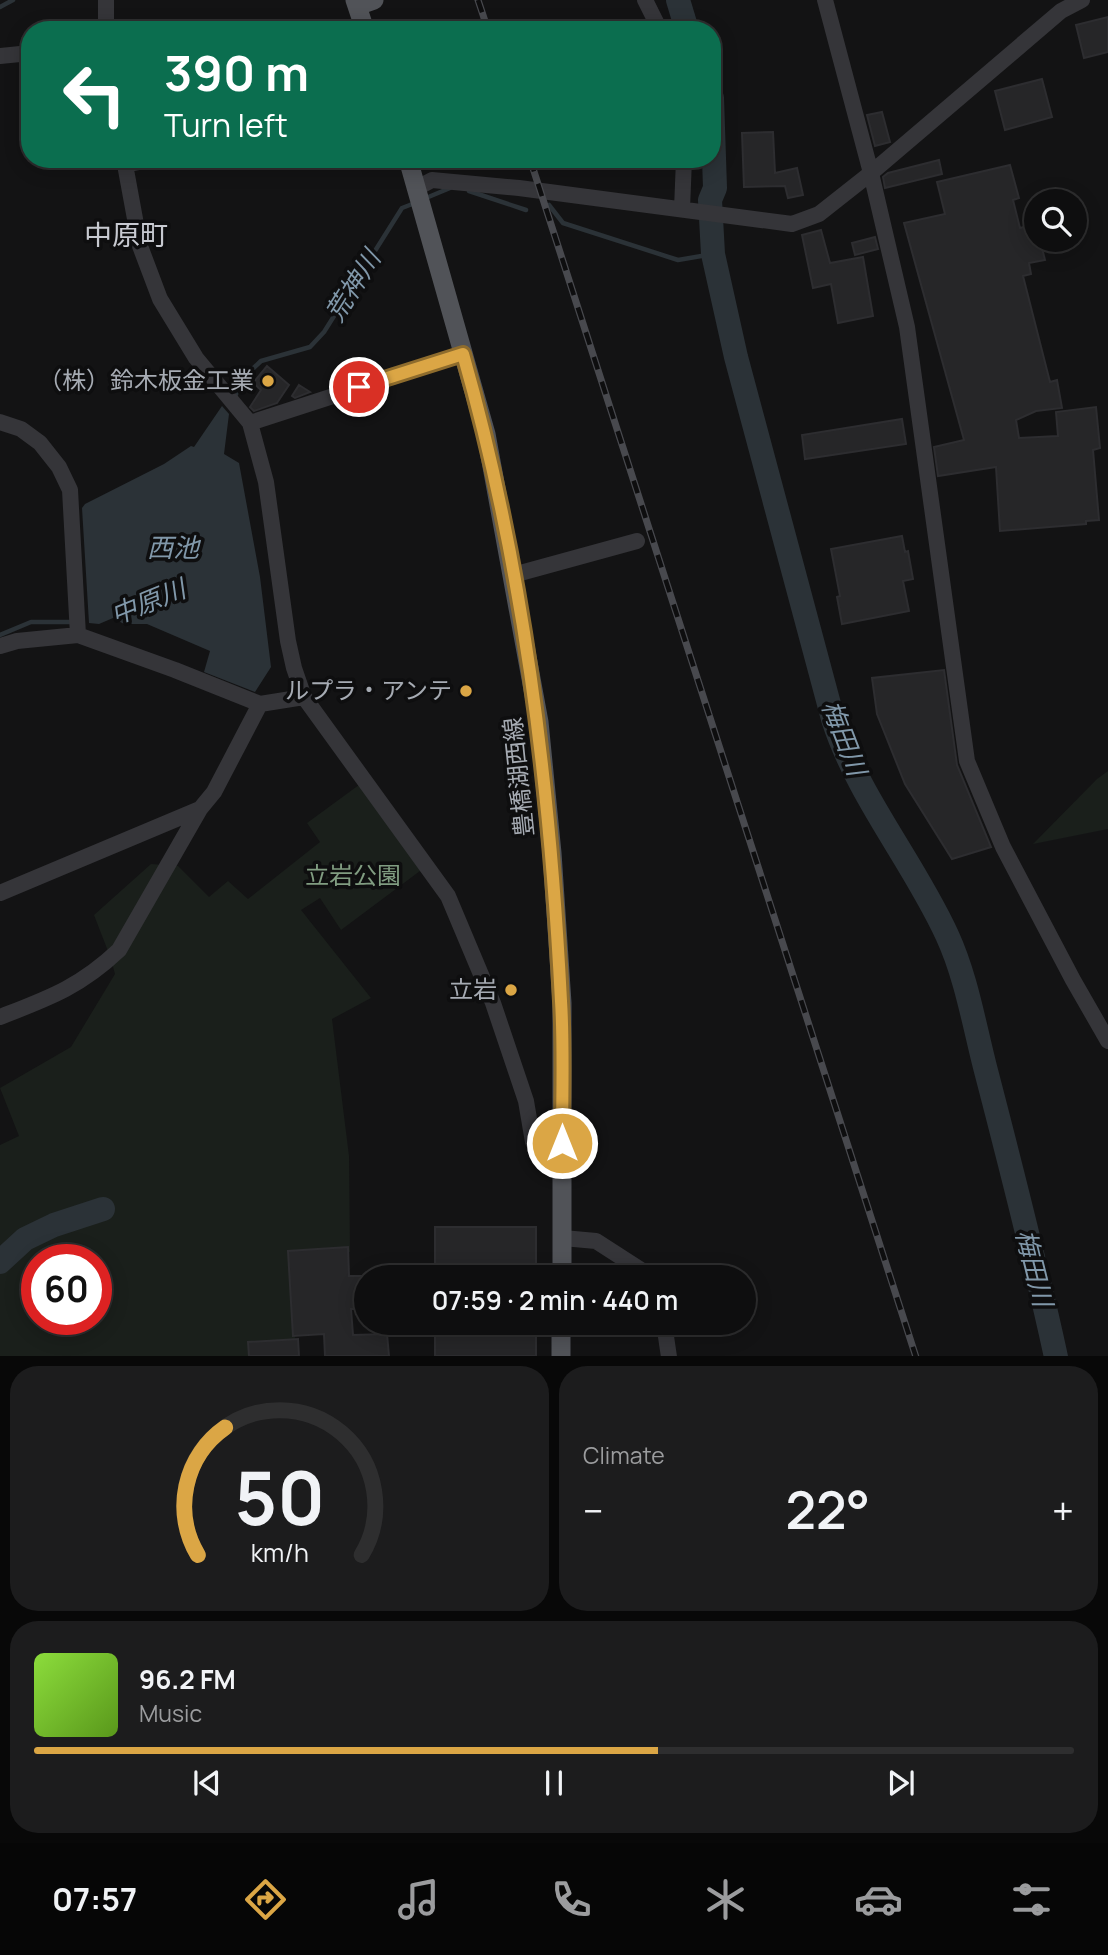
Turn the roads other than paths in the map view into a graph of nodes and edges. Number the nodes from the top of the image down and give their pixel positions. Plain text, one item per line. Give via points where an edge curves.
1 (106, 0) edge
2 (645, 0) edge
3 (825, 0) edge
4 (1082, 0) edge
5 (362, 2) edge
6 (1059, 6) edge
7 (106, 21) edge
8 (364, 21) edge
9 (656, 21) edge
10 (21, 54) edge
11 (0, 56) edge
12 (126, 168) edge
13 (411, 168) edge
14 (684, 168) edge
15 (871, 173) junction
16 (420, 197) junction
17 (685, 209) junction
18 (463, 354) junction
19 (0, 422) edge
20 (250, 423) junction
21 (637, 541) dead end
22 (513, 575) junction
23 (78, 627) junction
24 (0, 646) edge
25 (304, 698) junction
26 (260, 704) junction
27 (200, 809) junction
28 (0, 893) edge
29 (0, 1017) edge
30 (1108, 1041) edge
31 (562, 1168) junction
32 (563, 1238) junction
33 (562, 1265) edge
34 (633, 1265) edge
35 (561, 1335) edge
36 (666, 1335) edge
37 (561, 1356) edge
38 (669, 1356) edge

1 - 7 street
2 - 9 street
3 - 15 street
4 - 6 street
5 - 8 main road
6 - 15 street
10 - 11 street
12 - 20 street via 140,246 160,299 196,359
13 - 16 main road, 豊橋湖西線
14 - 17 street
15 - 17 street via 819,214 792,224
15 - 30 street via 906,327 967,761 1003,847
16 - 17 street via 432,180
16 - 18 main road, 豊橋湖西線
18 - 20 street
18 - 22 main road, 豊橋湖西線 via 486,434
19 - 23 street via 21,429 40,443 70,490
20 - 25 street via 267,482 288,641
21 - 22 street
22 - 31 main road, 豊橋湖西線 via 539,722 552,853 562,1003
23 - 24 street
23 - 26 street
25 - 26 street
25 - 31 street via 448,895 493,1003 526,1101 533,1142
26 - 27 street via 214,792
27 - 28 street
27 - 29 street via 120,950 66,991
31 - 32 main road, 豊橋湖西線
32 - 33 main road, 豊橋湖西線
32 - 34 street via 596,1241
35 - 37 main road
36 - 38 street

